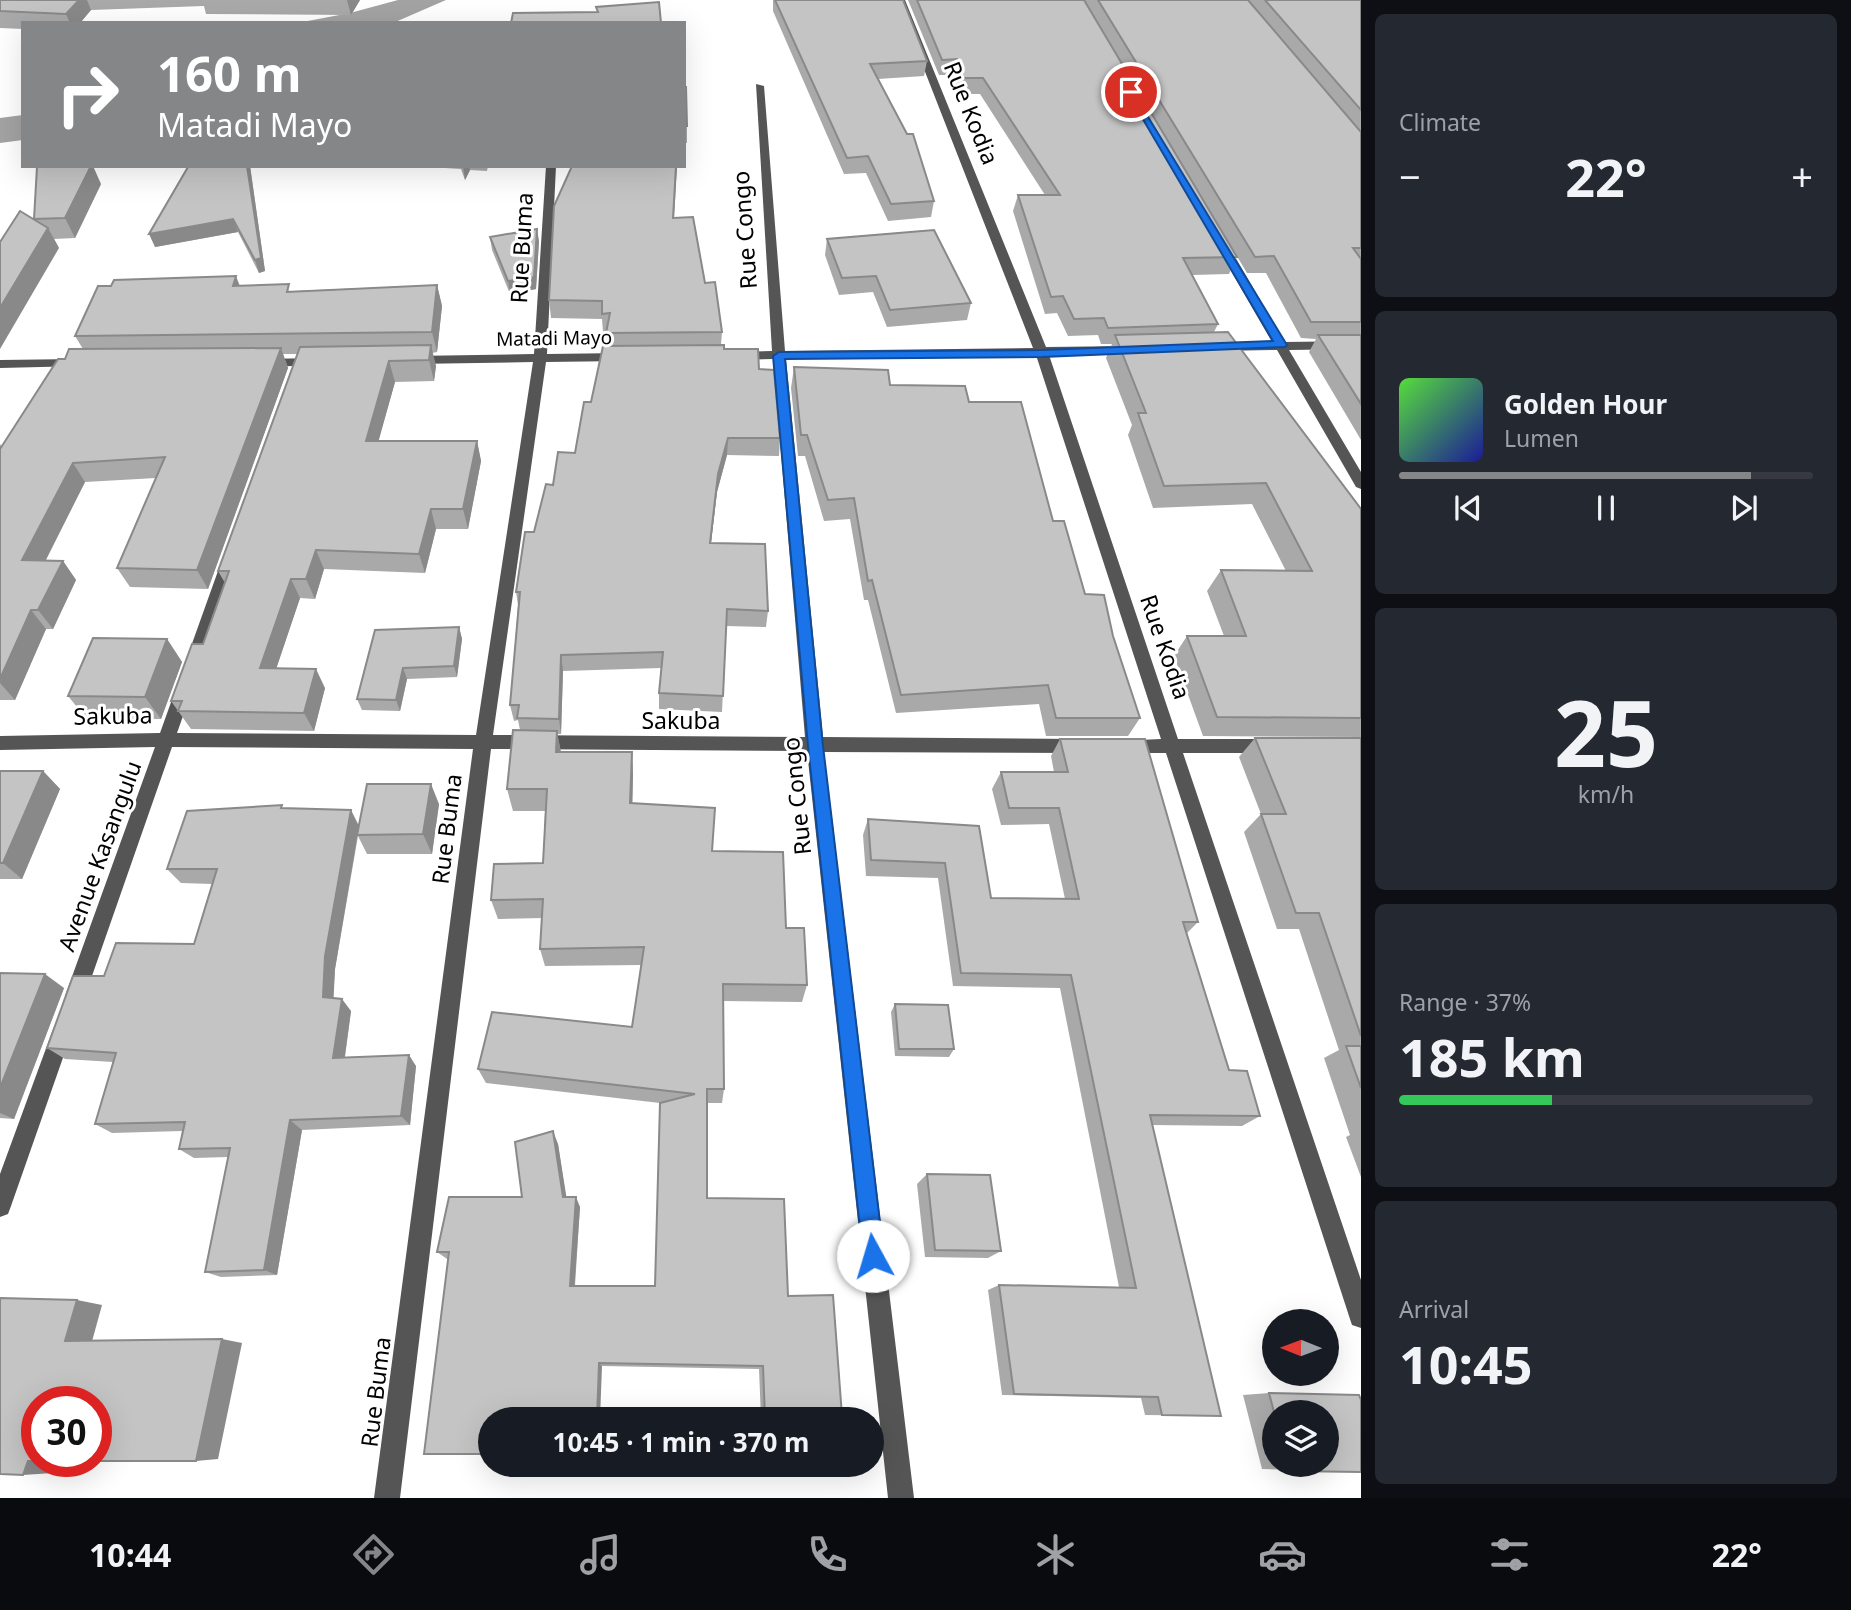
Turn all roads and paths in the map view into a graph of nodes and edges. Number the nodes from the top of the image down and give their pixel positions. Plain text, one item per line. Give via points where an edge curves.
1 (901, 0) edge
2 (759, 86) dead end
3 (551, 168) edge
4 (1218, 238) edge
5 (1281, 345) junction
6 (1361, 345) edge
7 (1201, 348) edge
8 (1148, 349) edge
9 (1042, 353) junction
10 (633, 356) edge
11 (726, 356) edge
12 (779, 356) junction
13 (540, 357) junction
14 (393, 360) edge
15 (326, 362) edge
16 (92, 363) edge
17 (244, 363) edge
18 (0, 364) edge
19 (1361, 484) edge
20 (236, 545) edge
21 (168, 740) junction
22 (0, 743) edge
23 (483, 743) junction
24 (816, 746) junction
25 (1174, 746) junction
26 (1294, 746) edge
27 (0, 1206) edge
28 (1361, 1316) edge
29 (387, 1498) edge
30 (901, 1498) edge

1 - 9 street, Rue Kodia
2 - 12 street, Rue Congo
3 - 13 street, Rue Buma
4 - 5 street
5 - 6 street
5 - 7 street
5 - 19 street
8 - 9 street
9 - 12 street
9 - 25 street, Rue Kodia
10 - 13 street, Matadi Mayo
11 - 12 street
12 - 24 street, Rue Congo
13 - 14 street, Matadi Mayo
13 - 23 street, Rue Buma
15 - 17 street via 297,369
16 - 18 street via 61,369
20 - 21 street, Avenue Kasangulu
21 - 22 street, Sakuba
21 - 23 street, Sakuba
21 - 27 street, Avenue Kasangulu
23 - 24 street, Sakuba
23 - 29 street, Rue Buma
24 - 25 street, Sakuba
24 - 30 street, Rue Congo
25 - 26 street, Sakuba
25 - 28 street, Rue Kodia

